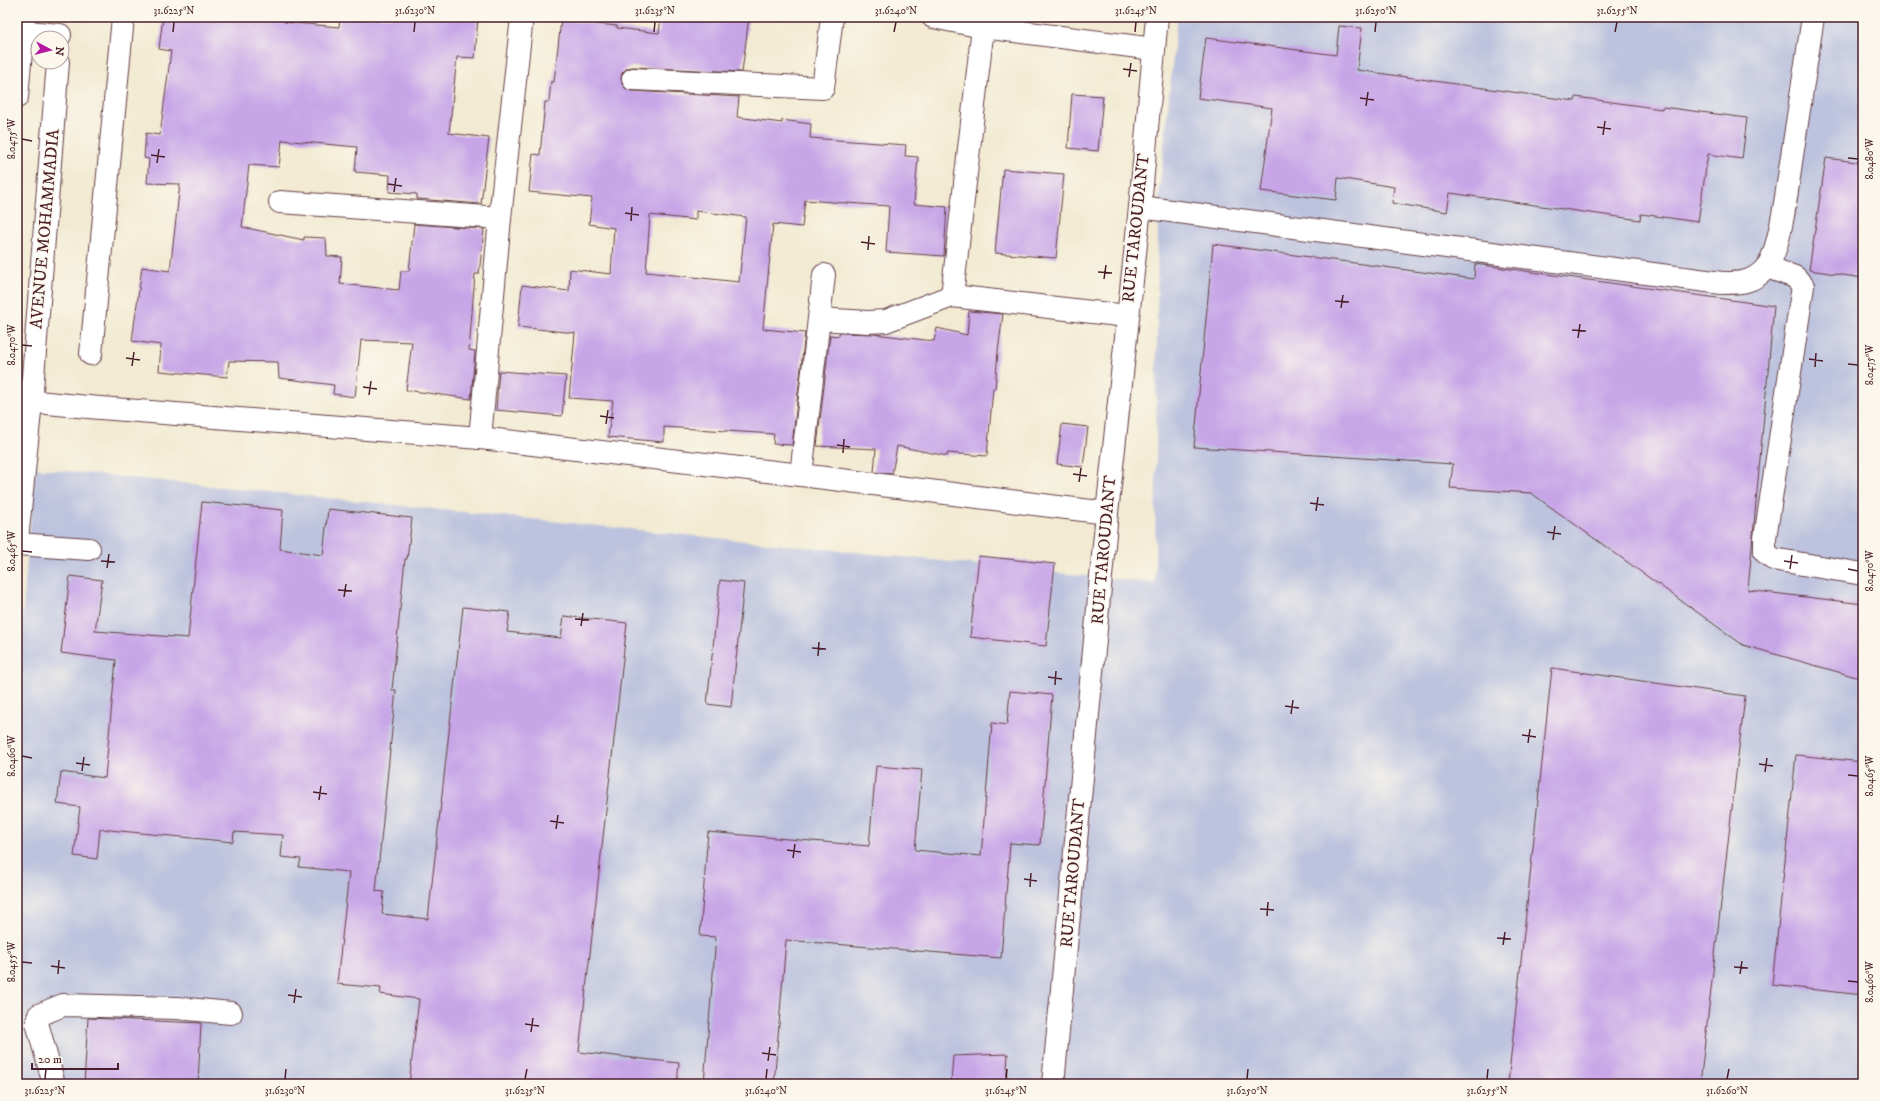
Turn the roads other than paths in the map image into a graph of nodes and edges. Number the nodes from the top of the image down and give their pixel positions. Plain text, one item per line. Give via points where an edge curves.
1 (123, 17) edge
2 (522, 17) edge
3 (832, 17) edge
4 (933, 17) edge
5 (1157, 17) edge
6 (1814, 17) edge
7 (22, 26) edge
8 (983, 27) junction
9 (61, 30) edge
10 (1154, 49) junction
11 (57, 70) edge
12 (633, 79) dead end
13 (17, 97) edge
14 (280, 202) dead end
15 (1140, 207) junction
16 (500, 218) junction
17 (1767, 267) junction
18 (824, 275) dead end
19 (952, 296) junction
20 (1127, 316) junction
21 (819, 319) junction
22 (91, 354) dead end
23 (24, 401) edge
24 (480, 438) junction
25 (801, 475) junction
26 (1107, 513) junction
27 (17, 540) edge
28 (17, 544) edge
29 (88, 549) dead end
30 (1863, 574) edge
31 (231, 1013) dead end
32 (54, 1084) edge
33 (1053, 1084) edge

1 - 22 street
2 - 16 street
3 - 12 street via 823,88
4 - 8 street
5 - 10 street, RUE TAROUDANT
6 - 17 street via 1785,205 1775,251
7 - 9 street
7 - 13 street
8 - 10 street
8 - 19 street
10 - 15 street, RUE TAROUDANT
11 - 23 street, AVENUE MOHAMMADIA
14 - 16 street
15 - 17 street via 1722,283 1755,279
15 - 20 street, RUE TAROUDANT
16 - 24 street
17 - 30 street via 1796,277 1803,286 1765,552 1773,559
18 - 21 street
19 - 20 street
19 - 21 street via 886,321
20 - 26 street, RUE TAROUDANT
21 - 25 street
23 - 24 street
23 - 27 street, AVENUE MOHAMMADIA
24 - 25 street
25 - 26 street
26 - 33 street, RUE TAROUDANT
28 - 29 street
31 - 32 street via 177,1008 63,1005 39,1015 37,1023

